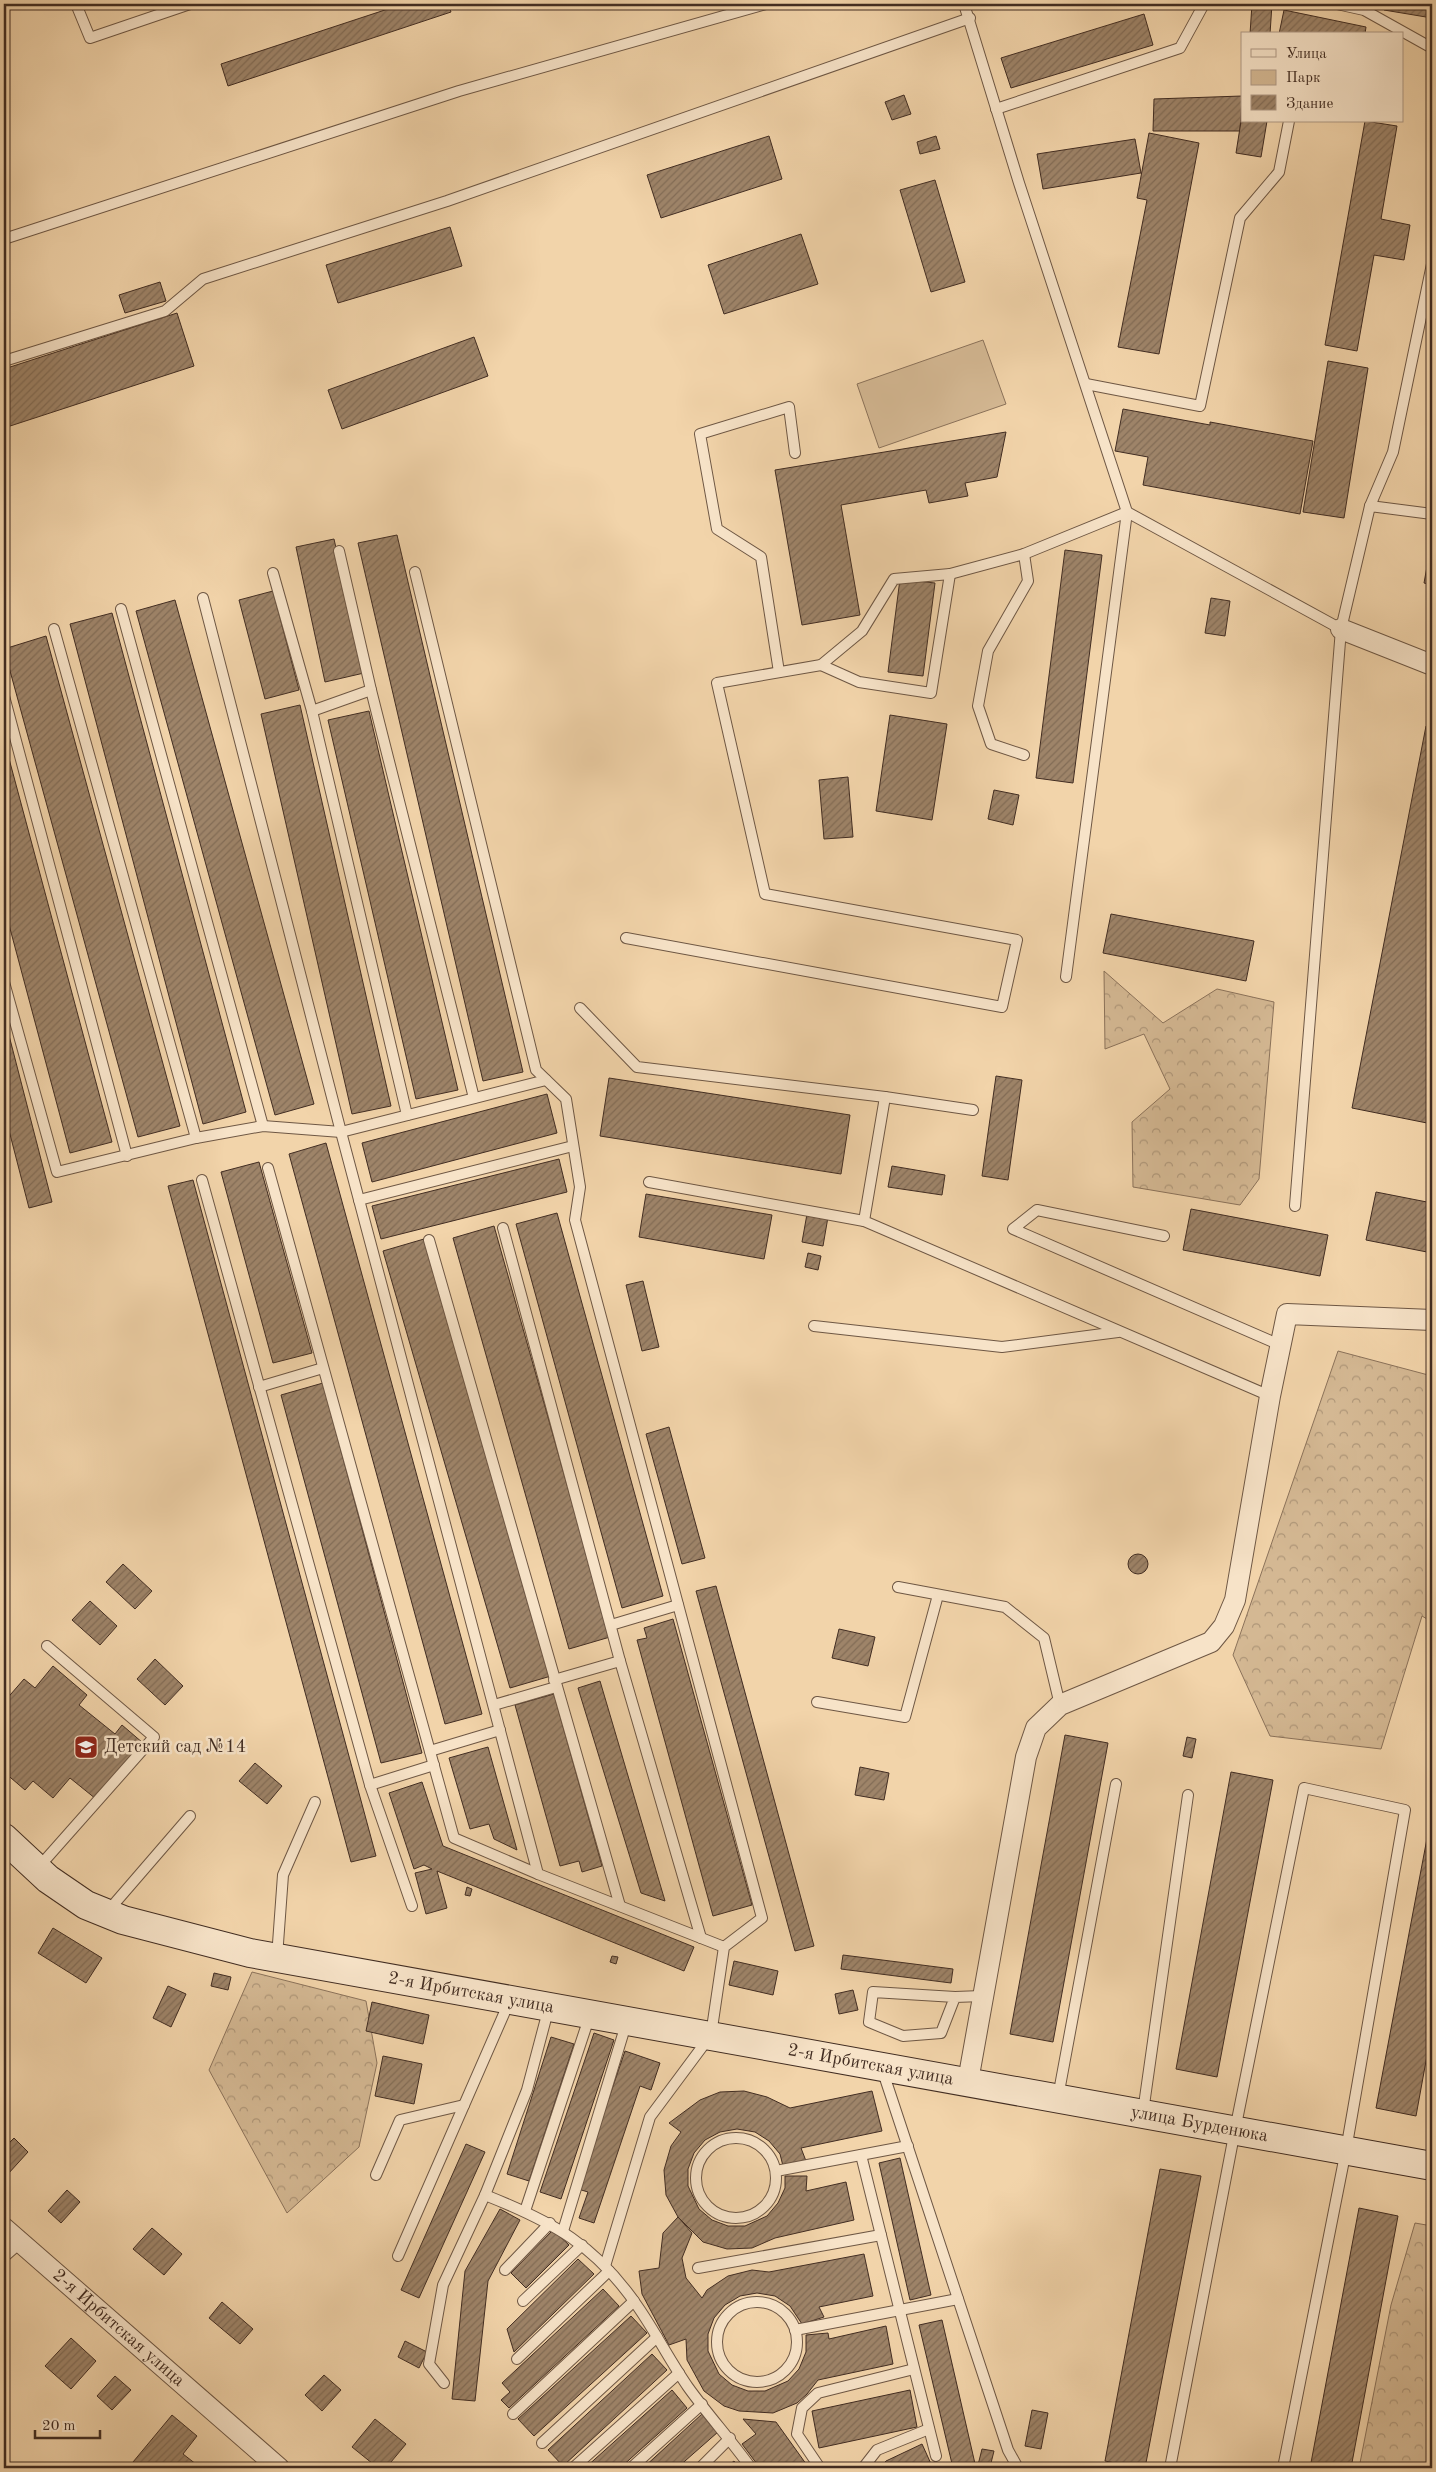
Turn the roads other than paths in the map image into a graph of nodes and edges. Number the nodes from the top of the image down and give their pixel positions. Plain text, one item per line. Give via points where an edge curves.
1 (76, 4) edge
2 (190, 4) edge
3 (766, 4) edge
4 (964, 4) edge
5 (1204, 4) edge
6 (1337, 4) edge
7 (970, 18) junction
8 (1403, 32) edge
9 (1404, 32) edge
10 (1432, 48) edge
11 (996, 109) junction
12 (1289, 122) edge
13 (4, 239) edge
14 (1432, 264) edge
15 (4, 361) edge
16 (1086, 384) junction
17 (795, 454) dead end
18 (1370, 506) junction
19 (1127, 512) junction
20 (1432, 514) edge
21 (339, 551) dead end
22 (1024, 554) junction
23 (415, 572) dead end
24 (273, 573) dead end
25 (950, 574) junction
26 (203, 598) dead end
27 (121, 609) dead end
28 (54, 629) dead end
29 (1341, 629) junction
30 (821, 665) junction
31 (1432, 665) edge
32 (779, 672) junction
33 (371, 690) junction
34 (4, 696) edge
35 (312, 711) junction
36 (1024, 755) dead end
37 (626, 938) dead end
38 (1066, 977) dead end
39 (4, 982) edge
40 (580, 1008) dead end
41 (546, 1080) junction
42 (885, 1097) junction
43 (474, 1098) junction
44 (973, 1110) dead end
45 (407, 1116) junction
46 (263, 1126) junction
47 (341, 1132) junction
48 (196, 1138) junction
49 (573, 1146) junction
50 (126, 1156) junction
51 (268, 1168) dead end
52 (202, 1180) dead end
53 (650, 1182) dead end
54 (359, 1200) junction
55 (1295, 1206) dead end
56 (864, 1221) junction
57 (503, 1228) dead end
58 (1164, 1236) dead end
59 (429, 1240) dead end
60 (1432, 1320) edge
61 (814, 1326) dead end
62 (1120, 1332) junction
63 (1280, 1346) junction
64 (323, 1368) junction
65 (259, 1387) junction
66 (1270, 1396) junction
67 (898, 1588) dead end
68 (938, 1595) junction
69 (678, 1605) junction
70 (611, 1625) junction
71 (47, 1646) dead end
72 (620, 1661) junction
73 (555, 1683) junction
74 (817, 1702) dead end
75 (494, 1705) junction
76 (1060, 1705) junction
77 (500, 1730) junction
78 (430, 1751) junction
79 (434, 1766) junction
80 (1116, 1784) dead end
81 (370, 1785) junction
82 (1188, 1795) dead end
83 (315, 1802) dead end
84 (190, 1816) dead end
85 (4, 1838) edge
86 (37, 1869) junction
87 (538, 1874) junction
88 (412, 1906) dead end
89 (620, 1906) junction
90 (106, 1913) junction
91 (700, 1938) junction
92 (724, 1947) junction
93 (277, 1957) junction
94 (982, 1996) junction
95 (955, 1997) junction
96 (510, 1999) junction
97 (550, 2006) junction
98 (590, 2013) junction
99 (628, 2020) junction
100 (711, 2035) junction
101 (881, 2065) junction
102 (968, 2081) junction
103 (1058, 2097) junction
104 (464, 2105) junction
105 (1142, 2112) junction
106 (1235, 2130) junction
107 (908, 2146) junction
108 (1346, 2150) junction
109 (860, 2155) junction
110 (1432, 2166) edge
111 (776, 2171) junction
112 (376, 2175) dead end
113 (485, 2195) junction
114 (525, 2211) junction
115 (550, 2222) junction
116 (4, 2228) edge
117 (563, 2230) junction
118 (881, 2235) junction
119 (20, 2243) junction
120 (582, 2245) junction
121 (398, 2256) dead end
122 (4, 2257) edge
123 (698, 2268) dead end
124 (607, 2269) junction
125 (505, 2270) dead end
126 (958, 2299) junction
127 (523, 2301) dead end
128 (634, 2301) junction
129 (899, 2309) junction
130 (795, 2330) junction
131 (657, 2337) junction
132 (517, 2359) dead end
133 (914, 2369) junction
134 (679, 2373) junction
135 (444, 2383) dead end
136 (702, 2404) junction
137 (513, 2414) dead end
138 (929, 2429) junction
139 (730, 2438) junction
140 (542, 2444) dead end
141 (936, 2456) dead end
142 (279, 2468) edge
143 (573, 2468) edge
144 (631, 2468) edge
145 (700, 2468) edge
146 (751, 2468) edge
147 (820, 2468) edge
148 (863, 2468) edge
149 (1018, 2468) edge
150 (1170, 2468) edge
151 (1283, 2468) edge

1 - 2 lane via 90,38
3 - 13 lane via 459,91
4 - 7 lane
5 - 11 lane via 1180,48
6 - 8 lane via 1364,10
7 - 11 lane
7 - 15 lane via 447,201 203,279 165,311
9 - 10 lane
11 - 16 lane
12 - 16 lane via 1279,172 1240,218 1200,406
14 - 18 lane via 1393,452
16 - 19 lane
17 - 32 lane via 789,407 700,434 717,529 761,557
18 - 20 lane
18 - 29 lane
19 - 22 lane
19 - 29 lane
19 - 38 lane
21 - 33 lane
22 - 25 lane
22 - 36 lane via 1028,581 988,651 978,706 990,744
23 - 41 lane via 536,1070
24 - 35 lane
25 - 30 lane via 894,579 862,631
25 - 30 lane via 931,693 859,682
26 - 47 lane
27 - 46 lane
28 - 48 lane
29 - 31 street
29 - 55 lane
30 - 32 lane
32 - 37 lane via 717,683 765,894 1017,940 1002,1007
33 - 35 lane
33 - 43 lane
34 - 50 lane
35 - 45 lane
39 - 50 lane via 57,1172
40 - 42 lane via 636,1067
41 - 43 lane
41 - 49 lane via 566,1099
42 - 44 lane
42 - 56 lane
43 - 45 lane
45 - 47 lane
46 - 47 lane
46 - 48 lane
47 - 54 lane
48 - 50 lane
49 - 54 lane
49 - 69 lane via 580,1187 575,1220
51 - 64 lane
52 - 65 lane
53 - 56 lane
54 - 75 lane
56 - 62 lane
57 - 70 lane
58 - 63 lane via 1037,1210 1013,1229
59 - 73 lane
60 - 63 street via 1287,1314
61 - 62 lane via 1002,1347
62 - 66 lane
63 - 66 street
64 - 65 lane
64 - 78 lane
65 - 81 lane
66 - 76 street via 1234,1600 1224,1626 1211,1642
67 - 68 lane
68 - 74 lane via 905,1717
68 - 76 lane via 1005,1607 1044,1638
69 - 70 lane
69 - 92 lane via 762,1918
70 - 72 lane
71 - 86 lane via 154,1737
72 - 73 lane
72 - 91 lane
73 - 75 lane
73 - 89 lane
75 - 77 lane
76 - 94 street via 1036,1728 1026,1757
77 - 78 lane
77 - 87 lane
78 - 79 lane
79 - 81 lane
79 - 87 lane via 454,1838
80 - 103 lane
81 - 88 lane
82 - 105 lane
83 - 93 lane via 283,1875
84 - 90 lane
85 - 86 street, 2-я Ирбитская улица
86 - 90 street, 2-я Ирбитская улица via 86,1905
87 - 89 lane
89 - 91 lane
90 - 93 street, 2-я Ирбитская улица via 123,1920
91 - 92 lane
92 - 100 lane
93 - 96 street, 2-я Ирбитская улица
94 - 95 lane
94 - 102 street
95 - 95 lane via 873,1992 869,2022 903,2036 941,2033
96 - 97 street, 2-я Ирбитская улица
96 - 104 lane
97 - 98 street, 2-я Ирбитская улица
97 - 113 lane via 527,2090
98 - 99 street, 2-я Ирбитская улица
98 - 114 lane
99 - 100 street, 2-я Ирбитская улица
99 - 117 lane
100 - 101 street, 2-я Ирбитская улица
100 - 124 lane via 650,2116
101 - 102 street, 2-я Ирбитская улица
101 - 107 lane
102 - 103 street, улица Бурденюка
103 - 105 street, улица Бурденюка
104 - 112 lane via 400,2120
104 - 121 lane
105 - 106 street, улица Бурденюка
106 - 108 street, улица Бурденюка
106 - 108 lane via 1304,1788 1405,1810
106 - 150 lane
107 - 109 lane
107 - 126 lane
108 - 110 street, улица Бурденюка
108 - 151 lane
109 - 111 lane
109 - 118 lane
111 - 111 lane via 770,2156 761,2146 734,2138 709,2148 698,2166 697,2187 709,2207 721,2215 734,2218 748,2216 764,2207 772,2196
113 - 114 lane
113 - 135 lane via 443,2285 429,2364
114 - 115 lane
115 - 117 lane
115 - 125 lane
116 - 119 street, 2-я Ирбитская улица
117 - 120 lane
118 - 123 lane
118 - 129 lane
119 - 122 lane
119 - 142 street, 2-я Ирбитская улица
120 - 124 lane
120 - 127 lane
124 - 128 lane
124 - 132 lane
126 - 129 lane
126 - 149 lane via 1008,2450
128 - 131 lane
128 - 137 lane
129 - 130 lane
129 - 133 lane
130 - 130 lane via 792,2321 770,2304 742,2305 722,2324 718,2352 724,2364 742,2380 770,2381 785,2372 794,2361 798,2348
131 - 134 lane
131 - 140 lane
133 - 138 lane
133 - 147 lane via 818,2393 802,2408 797,2434
134 - 136 lane
134 - 143 lane
136 - 139 lane
136 - 144 lane
138 - 141 lane
138 - 148 lane via 878,2450
139 - 145 lane
139 - 146 lane

